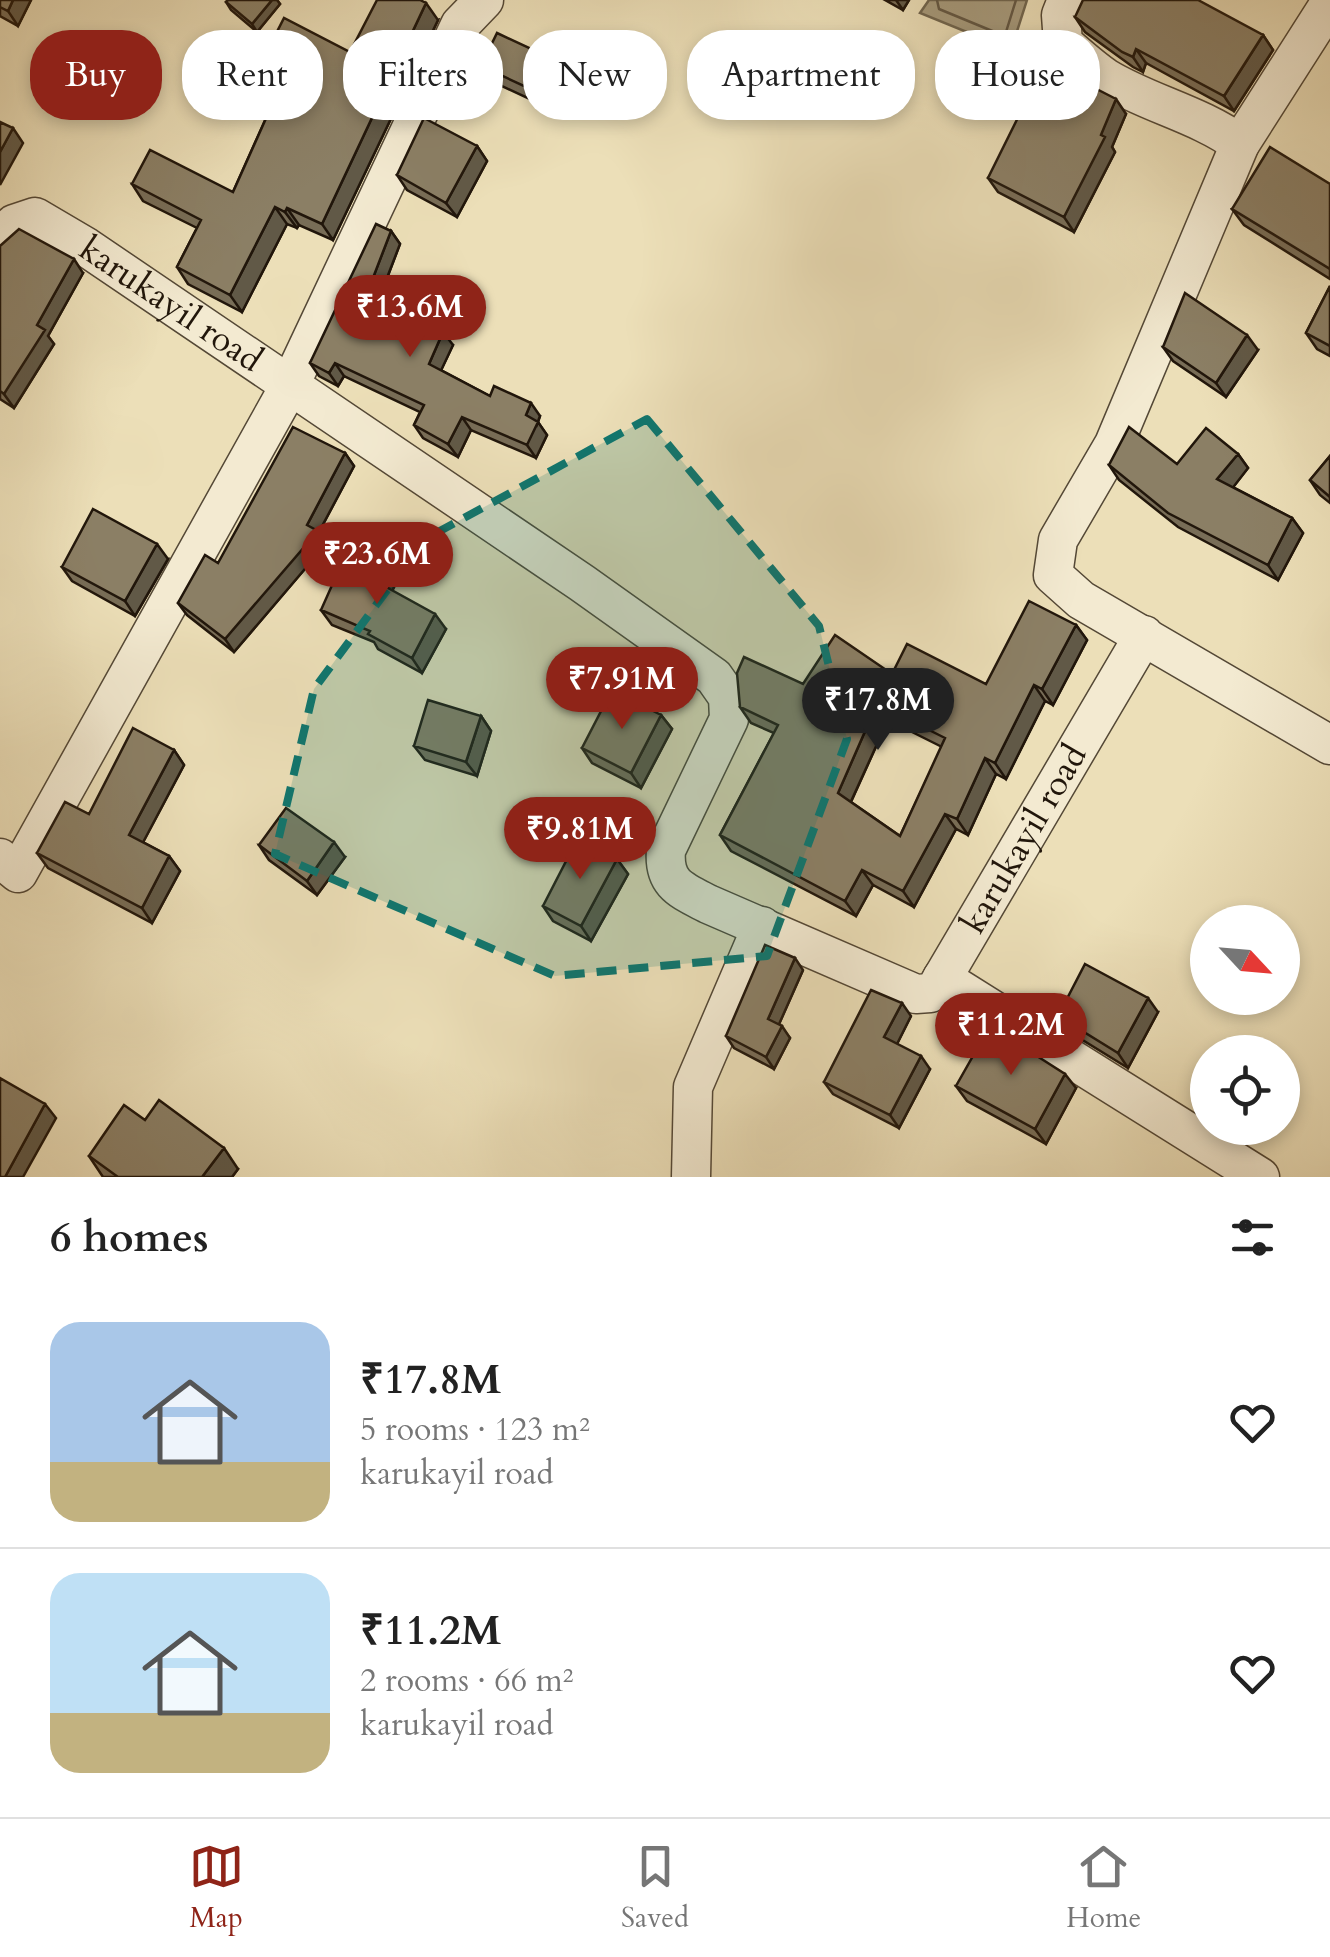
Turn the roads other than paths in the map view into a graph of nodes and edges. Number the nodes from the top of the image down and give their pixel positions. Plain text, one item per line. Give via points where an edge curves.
1 (484, 0) edge
2 (1067, 0) edge
3 (1330, 3) edge
4 (1240, 144) junction
5 (0, 240) edge
6 (290, 384) junction
7 (1144, 635) junction
8 (1330, 745) edge
9 (0, 858) edge
10 (762, 926) junction
11 (942, 978) junction
12 (691, 1177) edge
13 (1260, 1177) edge

1 - 6 street via 460,25
2 - 4 street via 1060,15 1063,42 1075,53 1104,77
3 - 4 street
4 - 7 street via 1114,444 1058,540 1053,576
5 - 6 street, karukayil road via 14,224 35,217
6 - 9 street via 18,873
6 - 10 street, karukayil road via 714,678 728,696 729,719 666,850 665,866 684,892
7 - 8 street
7 - 11 street, karukayil road
10 - 11 street, karukayil road via 916,994 930,993
10 - 12 street via 694,1088
11 - 13 street

